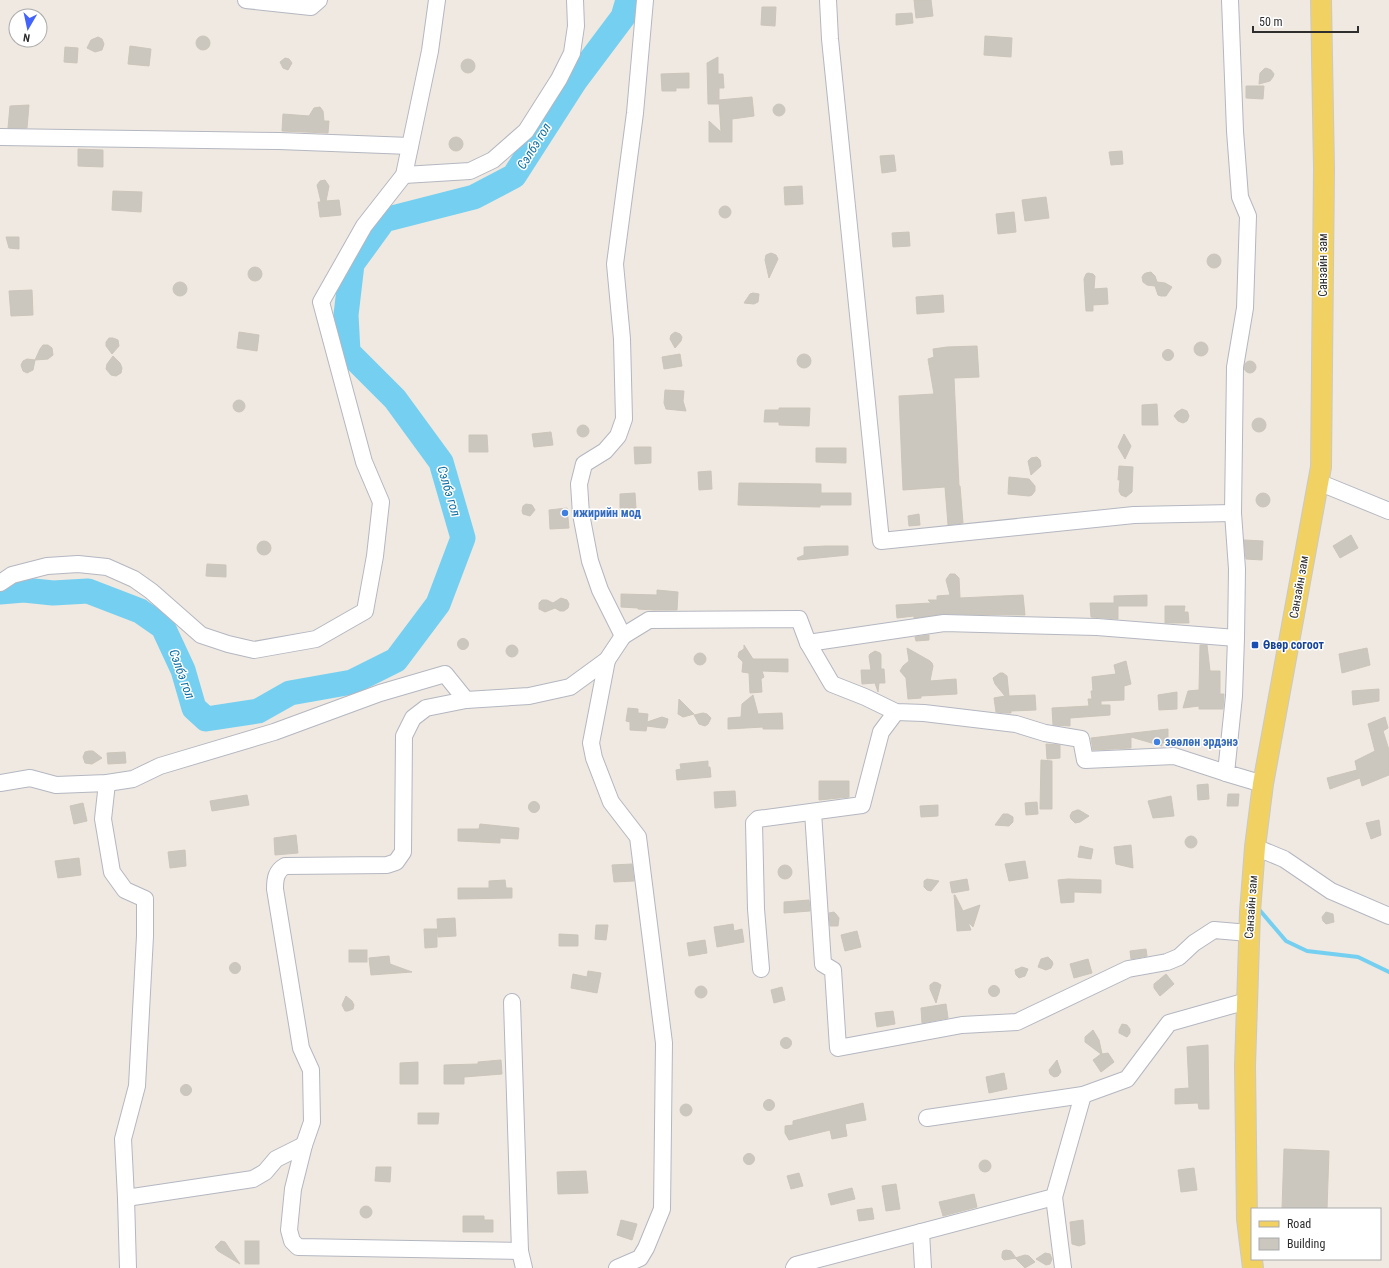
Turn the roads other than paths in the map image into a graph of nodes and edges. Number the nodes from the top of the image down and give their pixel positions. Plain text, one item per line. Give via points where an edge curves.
1 (246, 0) edge
2 (319, 0) edge
3 (437, 0) edge
4 (575, 0) edge
5 (645, 0) edge
6 (828, 0) edge
7 (1230, 0) edge
8 (1321, 0) edge
9 (0, 137) edge
10 (410, 146) junction
11 (404, 175) junction
12 (1318, 482) junction
13 (1389, 511) edge
14 (1233, 513) junction
15 (0, 583) edge
16 (623, 636) junction
17 (1236, 638) junction
18 (808, 643) junction
19 (607, 660) junction
20 (466, 700) junction
21 (896, 712) junction
22 (1226, 773) junction
23 (0, 783) edge
24 (107, 783) junction
25 (1263, 784) junction
26 (812, 812) junction
27 (1255, 847) junction
28 (1389, 916) edge
29 (1249, 933) junction
30 (761, 969) dead end
31 (1247, 1001) junction
32 (512, 1002) dead end
33 (1083, 1095) junction
34 (927, 1118) dead end
35 (304, 1145) junction
36 (1054, 1197) junction
37 (126, 1198) junction
38 (921, 1232) junction
39 (520, 1252) junction
40 (1251, 1252) edge
41 (128, 1268) edge
42 (524, 1268) edge
43 (617, 1268) edge
44 (794, 1268) edge
45 (923, 1268) edge
46 (1063, 1268) edge

1 - 2 street via 311,7
3 - 10 street via 430,51
4 - 11 street via 576,26 572,53 526,131 493,160 470,171
5 - 16 street via 635,113 615,264 622,339 624,419 618,436 605,451 584,464 579,484 581,514 590,561 600,590
6 - 14 street via 881,541 1134,515
7 - 14 street via 1234,131 1240,197 1248,216 1245,308 1235,367
8 - 12 main road, Санзайн зам via 1324,177 1321,467
9 - 10 street via 280,141
10 - 11 street
11 - 15 street via 364,226 321,302 364,462 381,502 365,611 316,639 254,650 201,635 151,591 134,579 108,567 78,564 46,566 12,575
12 - 13 street
12 - 25 main road, Санзайн зам
14 - 17 street via 1237,570
16 - 18 street via 649,620 799,619
16 - 19 street
17 - 18 street via 1097,627 944,623
17 - 22 street via 1234,696
18 - 21 street via 832,684
19 - 20 street via 570,687 529,696
19 - 43 street via 591,743 611,802 638,837 664,1043 662,1209 640,1258
20 - 24 street via 445,674 380,693 274,732 160,766 134,779
20 - 35 street via 426,708 413,718 404,736 403,852 396,862 387,866 285,866 276,875 275,889 301,1048 311,1070 312,1122
21 - 22 street via 1016,724 1045,733 1081,739 1085,760 1174,756
21 - 26 street via 881,732 862,805
22 - 25 street
23 - 24 street via 30,778 56,785
24 - 37 street via 103,819 112,872 125,890 145,900 137,1086 123,1139
25 - 27 main road, Санзайн зам
26 - 29 street via 823,964 833,970 838,1048 962,1025 1017,1022 1128,969 1167,962 1179,957 1214,930
26 - 30 street via 758,819 754,823 756,908
27 - 28 street via 1284,858 1330,891
27 - 29 main road, Санзайн зам
29 - 31 main road, Санзайн зам
31 - 33 street via 1169,1023 1127,1079
31 - 40 main road, Санзайн зам via 1247,1219
32 - 39 street
33 - 34 street
33 - 36 street
35 - 37 street via 276,1159 253,1179
35 - 39 street via 293,1189 289,1230 292,1241 298,1247
36 - 38 street
36 - 46 street
37 - 41 street
38 - 44 street via 796,1265
38 - 45 street
39 - 42 street

